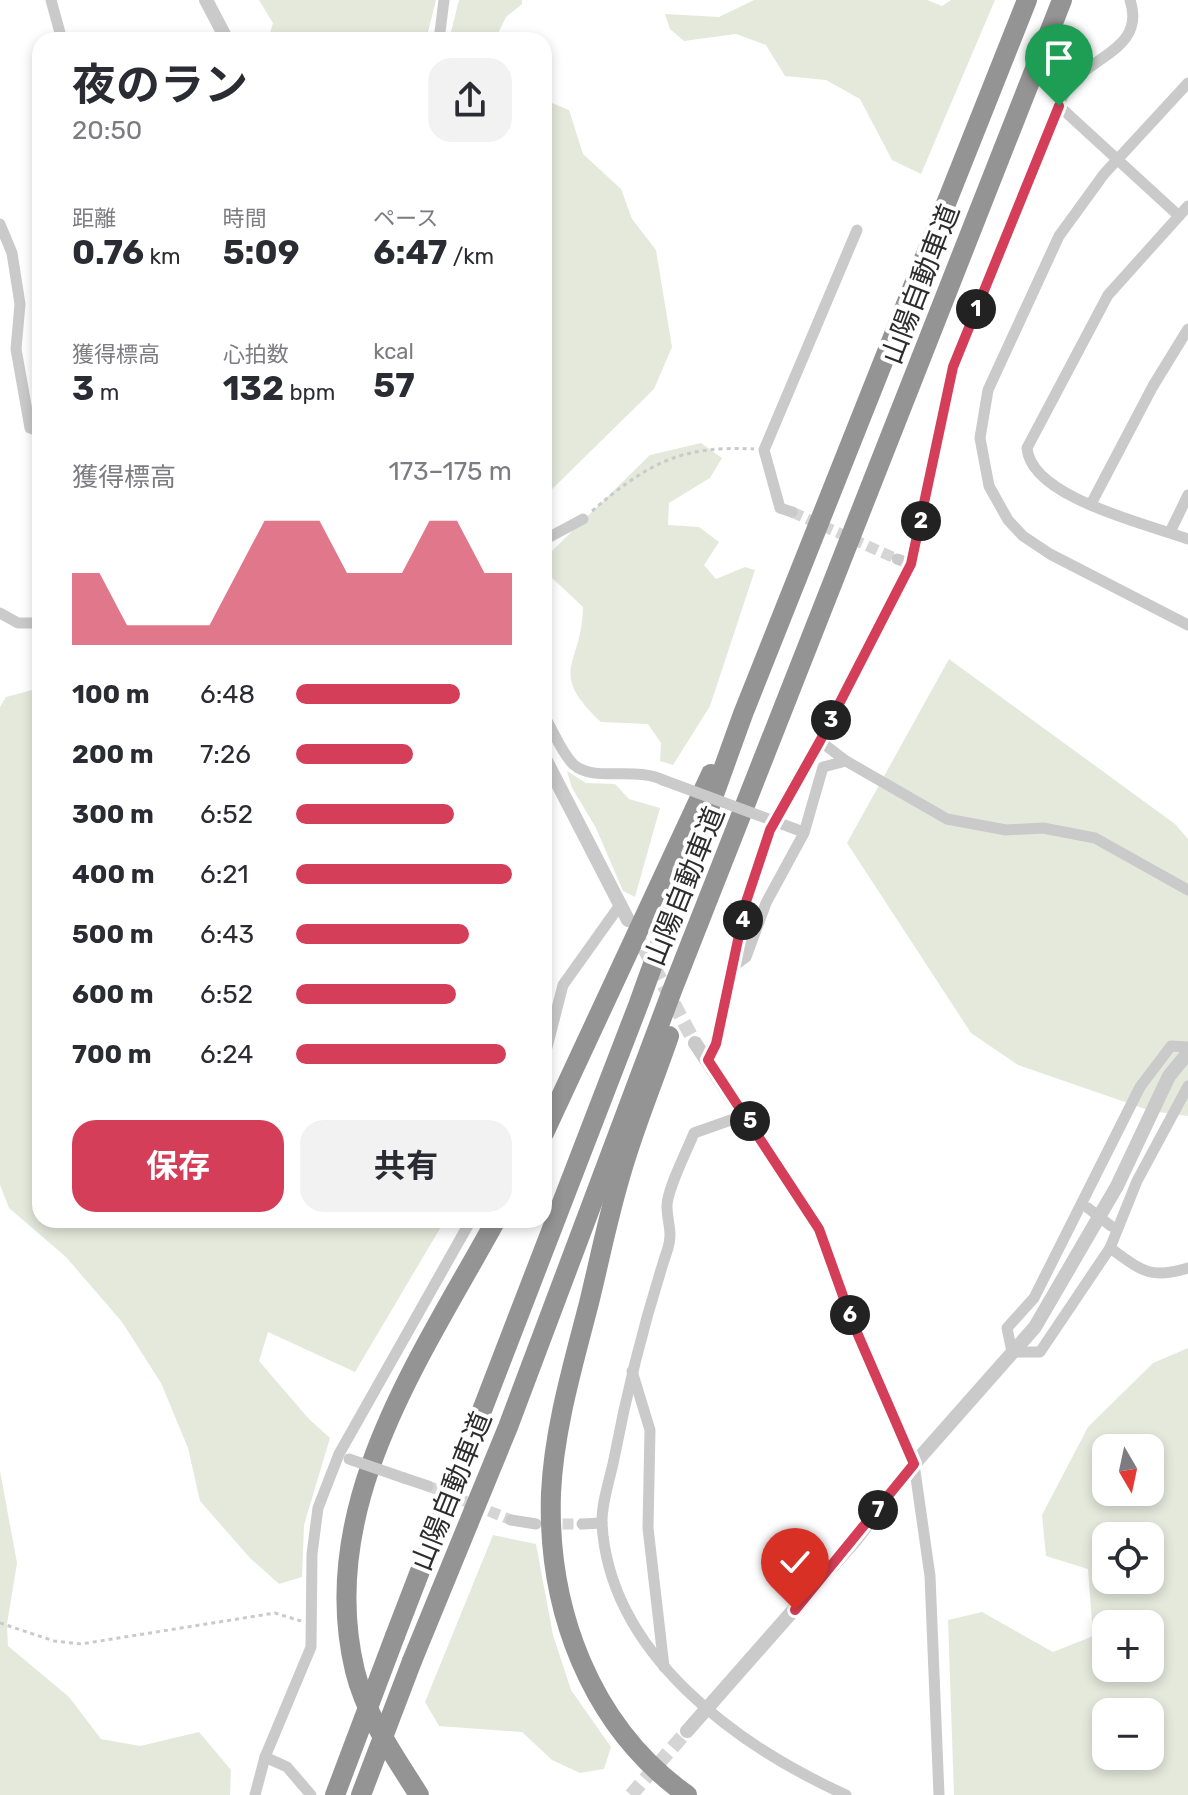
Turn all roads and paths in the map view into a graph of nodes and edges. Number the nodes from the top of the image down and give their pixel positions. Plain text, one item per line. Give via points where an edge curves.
1 (51, 0) edge
2 (206, 0) edge
3 (444, 0) edge
4 (1027, 0) edge
5 (1062, 0) edge
6 (1130, 0) edge
7 (60, 32) edge
8 (223, 32) edge
9 (440, 32) edge
10 (1188, 83) edge
11 (1059, 106) junction
12 (1118, 160) junction
13 (1188, 206) edge
14 (1179, 216) junction
15 (0, 224) edge
16 (857, 230) dead end
17 (1188, 329) edge
18 (32, 429) edge
19 (764, 450) junction
20 (874, 485) junction
21 (1188, 495) edge
22 (1091, 504) junction
23 (792, 512) tunnel mouth
24 (583, 519) joint
25 (1170, 532) junction
26 (552, 536) edge
27 (1188, 539) edge
28 (897, 559) tunnel mouth
29 (911, 564) junction
30 (0, 613) edge
31 (32, 623) edge
32 (1188, 625) edge
33 (743, 714) junction
34 (552, 729) edge
35 (820, 741) junction
36 (846, 761) junction
37 (552, 773) edge
38 (801, 832) junction
39 (1188, 890) edge
40 (620, 905) junction
41 (628, 920) tunnel mouth
42 (735, 965) junction
43 (552, 1028) edge
44 (695, 1043) tunnel mouth
45 (1188, 1047) edge
46 (1188, 1053) edge
47 (708, 1060) junction
48 (1188, 1086) edge
49 (745, 1115) junction
50 (552, 1116) edge
51 (1085, 1206) junction
52 (467, 1228) edge
53 (492, 1228) edge
54 (1113, 1229) junction
55 (1110, 1248) junction
56 (1188, 1268) edge
57 (1012, 1352) junction
58 (631, 1367) junction
59 (344, 1456) junction
60 (914, 1464) junction
61 (428, 1486) tunnel mouth
62 (511, 1520) tunnel mouth
63 (602, 1523) junction
64 (536, 1524) tunnel mouth
65 (582, 1524) tunnel mouth
66 (0, 1623) edge
67 (311, 1624) junction
68 (665, 1671) junction
69 (707, 1708) junction
70 (687, 1731) tunnel mouth
71 (265, 1757) junction
72 (255, 1795) edge
73 (311, 1795) edge
74 (335, 1795) edge
75 (361, 1795) edge
76 (419, 1795) edge
77 (687, 1795) edge
78 (846, 1795) edge
79 (939, 1795) edge

1 - 7 street
2 - 8 street
3 - 9 street
4 - 33 highway, 山陽自動車道
5 - 20 highway, 山陽自動車道
6 - 11 street via 1130,33 1118,49 1072,82
10 - 12 street
11 - 12 street
11 - 29 street via 953,367
12 - 14 street
12 - 32 street via 1089,192 1050,253 988,390 980,422 981,455 996,501 1023,536
13 - 14 street
14 - 22 street via 1108,295 1027,448 1030,462 1049,485
15 - 18 street via 12,253 20,304 16,349 21,395
16 - 19 street
17 - 22 street
19 - 23 street via 780,508
19 - 24 path via 664,458
20 - 75 highway, 山陽自動車道, bridge
20 - 77 highway via 623,1167 556,1446 551,1493 556,1583 578,1656 609,1716 633,1747
21 - 25 street
22 - 25 street
24 - 26 street
25 - 27 street
28 - 29 street
29 - 35 street
30 - 31 street via 18,623
33 - 50 highway
33 - 74 highway, 山陽自動車道, bridge via 639,1003
34 - 38 street, bridge via 572,763 585,772 648,772
35 - 36 street
35 - 42 street via 770,830 746,902
36 - 38 street via 823,767
36 - 39 street via 947,819 1095,838
37 - 40 street
38 - 42 street via 746,957
40 - 41 street
40 - 43 street via 563,985
42 - 47 street
44 - 47 street
45 - 51 street via 1171,1046 1140,1087
46 - 57 street via 1169,1076 1069,1275
47 - 49 street
48 - 54 street
49 - 58 street via 694,1133 667,1204 672,1235
49 - 60 street via 819,1229
51 - 54 street, bridge
51 - 57 street via 1034,1298 1007,1328
52 - 59 street
53 - 76 highway via 386,1424 362,1484 347,1577 355,1673 385,1741
54 - 55 street
55 - 56 street via 1147,1274
55 - 57 street via 1040,1352
57 - 60 street
58 - 63 street
58 - 68 street via 650,1430 648,1528
59 - 61 street, bridge
59 - 67 street via 318,1508
60 - 69 street via 856,1539
60 - 79 street via 930,1576
62 - 64 street
63 - 65 street
63 - 68 street via 615,1582
66 - 67 path via 81,1644 275,1613
67 - 71 street via 311,1647
68 - 69 street
69 - 70 street
69 - 78 street via 790,1770
71 - 72 street
71 - 73 street via 287,1767

